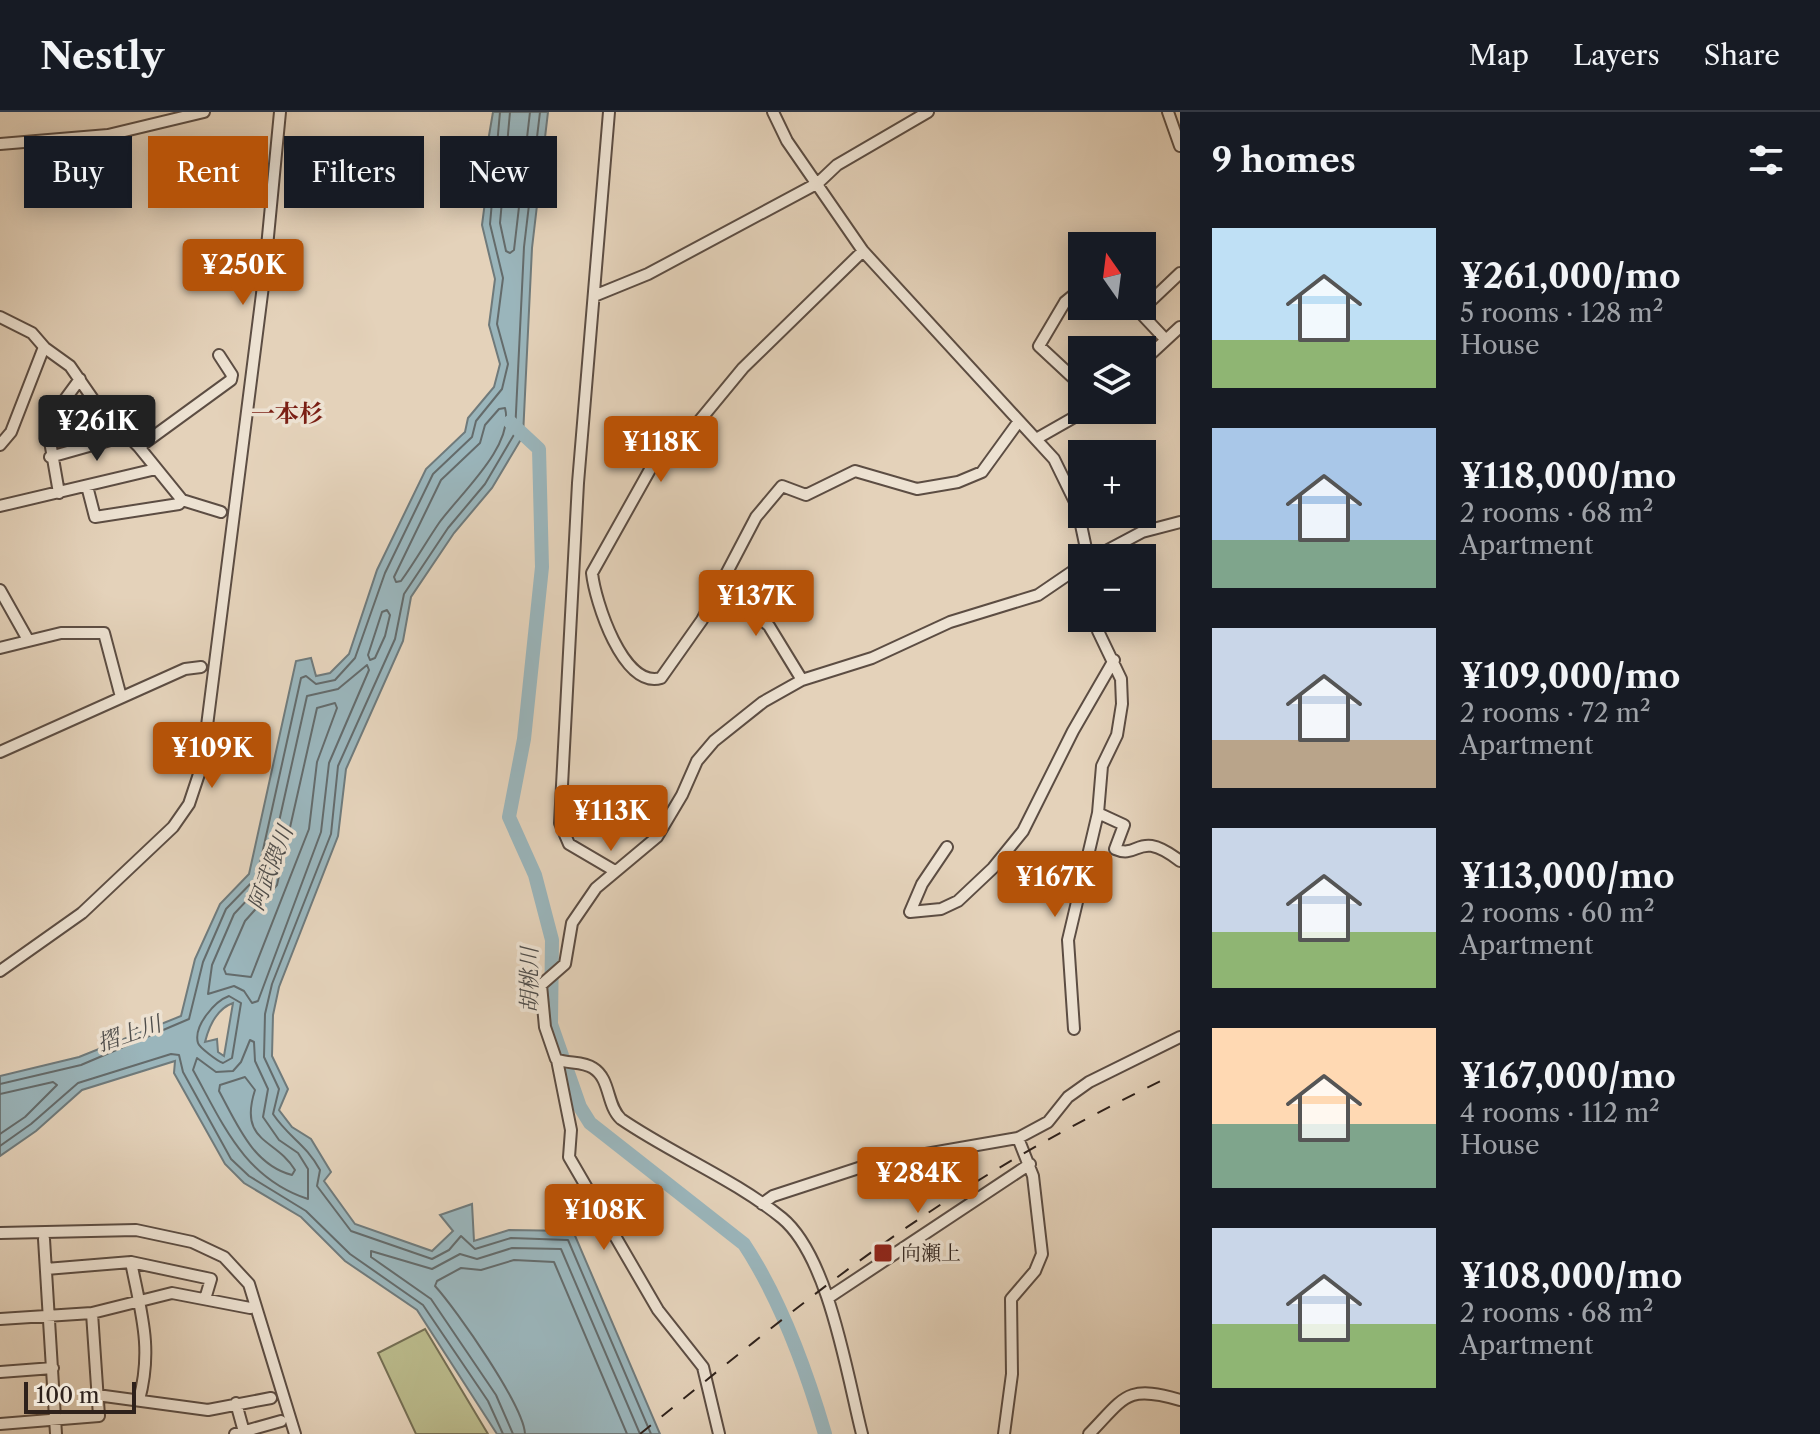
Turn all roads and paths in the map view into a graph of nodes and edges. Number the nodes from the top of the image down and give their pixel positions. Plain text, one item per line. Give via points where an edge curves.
1 (204, 112) edge
2 (280, 112) edge
3 (609, 112) edge
4 (773, 112) edge
5 (928, 112) edge
6 (1168, 112) edge
7 (0, 144) edge
8 (1180, 146) edge
9 (818, 183) junction
10 (863, 251) junction
11 (1180, 273) edge
12 (1156, 293) edge
13 (594, 296) junction
14 (1068, 300) edge
15 (0, 317) edge
16 (1147, 320) edge
17 (1180, 327) edge
18 (1165, 339) junction
19 (44, 347) junction
20 (1156, 348) edge
21 (219, 355) dead end
22 (1068, 373) edge
23 (80, 379) junction
24 (1019, 421) junction
25 (1068, 421) edge
26 (128, 435) junction
27 (1036, 439) junction
28 (0, 445) edge
29 (139, 447) junction
30 (50, 457) junction
31 (156, 469) junction
32 (87, 486) junction
33 (59, 493) junction
34 (182, 500) junction
35 (0, 506) edge
36 (221, 512) dead end
37 (1180, 522) edge
38 (1086, 544) edge
39 (1118, 544) edge
40 (1068, 575) edge
41 (724, 583) junction
42 (0, 590) edge
43 (1099, 632) edge
44 (27, 638) junction
45 (0, 648) edge
46 (1114, 660) junction
47 (201, 667) dead end
48 (802, 680) junction
49 (121, 697) junction
50 (1, 750) edge
51 (1098, 813) junction
52 (947, 847) dead end
53 (1180, 861) edge
54 (615, 871) junction
55 (0, 971) edge
56 (1074, 1029) dead end
57 (1180, 1037) edge
58 (569, 1062) junction
59 (1018, 1138) junction
60 (1030, 1164) junction
61 (762, 1204) junction
62 (0, 1233) edge
63 (44, 1239) dead end
64 (131, 1262) junction
65 (46, 1269) junction
66 (828, 1298) junction
67 (205, 1299) junction
68 (139, 1303) junction
69 (250, 1308) dead end
70 (0, 1312) edge
71 (92, 1313) junction
72 (49, 1315) junction
73 (0, 1319) edge
74 (53, 1368) junction
75 (0, 1372) edge
76 (97, 1395) junction
77 (271, 1398) dead end
78 (139, 1400) junction
79 (1180, 1400) edge
80 (236, 1403) junction
81 (57, 1419) junction
82 (281, 1421) dead end
83 (0, 1424) edge
84 (240, 1433) edge
85 (56, 1434) edge
86 (295, 1434) edge
87 (719, 1434) edge
88 (862, 1434) edge
89 (1004, 1434) edge
90 (1089, 1434) edge

1 - 7 street via 108,135
2 - 55 street via 227,574 202,765 194,791 173,827 109,890 35,950
3 - 13 street
4 - 9 street
5 - 9 street via 837,165
6 - 8 street
9 - 10 street
9 - 13 street via 648,274
10 - 24 street
10 - 41 street via 652,466 592,573 600,612 625,660 654,680 661,678
11 - 12 street
13 - 54 street via 560,823 569,844
14 - 22 street via 1039,346
15 - 19 street via 32,333
16 - 18 street
17 - 18 street
18 - 20 street
19 - 23 street
19 - 28 street via 11,432
21 - 29 street via 231,380
23 - 26 street
23 - 30 street via 47,424
24 - 27 street
24 - 41 street via 982,472 958,482 917,489 855,471 806,495 782,486 756,517
25 - 27 street
26 - 29 street
26 - 30 street
27 - 38 street via 1071,490
29 - 31 street
30 - 33 street
31 - 32 street
31 - 34 street
32 - 33 street
32 - 34 street via 95,517
33 - 35 street
34 - 36 street
37 - 39 street
40 - 48 street via 1038,595 950,622 872,658
41 - 48 street via 769,626
42 - 44 street
43 - 46 street
44 - 45 street
44 - 49 street via 74,631 106,634
46 - 51 street via 1122,704 1117,735 1102,766
46 - 52 street via 1013,844 958,901 941,909 910,912
47 - 49 street
48 - 54 street via 772,695 714,741 697,761 657,837
49 - 50 street
51 - 53 street via 1124,825 1115,849 1131,851 1152,843
51 - 56 street via 1068,940
54 - 58 street via 572,923 565,964 541,985 547,1037
57 - 59 street via 1089,1082 1048,1122
58 - 61 street via 600,1074 611,1108 621,1119
58 - 87 street via 569,1157 658,1310 703,1367
59 - 60 street
59 - 61 street via 874,1163
60 - 66 street
60 - 89 street via 1042,1254 1011,1299 1012,1374
61 - 66 street via 793,1230
62 - 86 street via 136,1230 192,1242 224,1257 249,1284
63 - 65 street
64 - 65 street
64 - 67 street via 211,1279
64 - 68 street
65 - 72 street
66 - 88 street
67 - 68 street via 172,1293
67 - 69 street
68 - 71 street
68 - 78 street via 147,1333
70 - 73 street
71 - 72 street
71 - 76 street
72 - 73 street
72 - 74 street
74 - 75 street
74 - 81 street
76 - 78 street
76 - 81 street via 99,1416
77 - 80 street
78 - 80 street via 208,1410
79 - 90 street via 1150,1391 1133,1393
80 - 84 street
81 - 83 street
81 - 85 street
82 - 84 street

